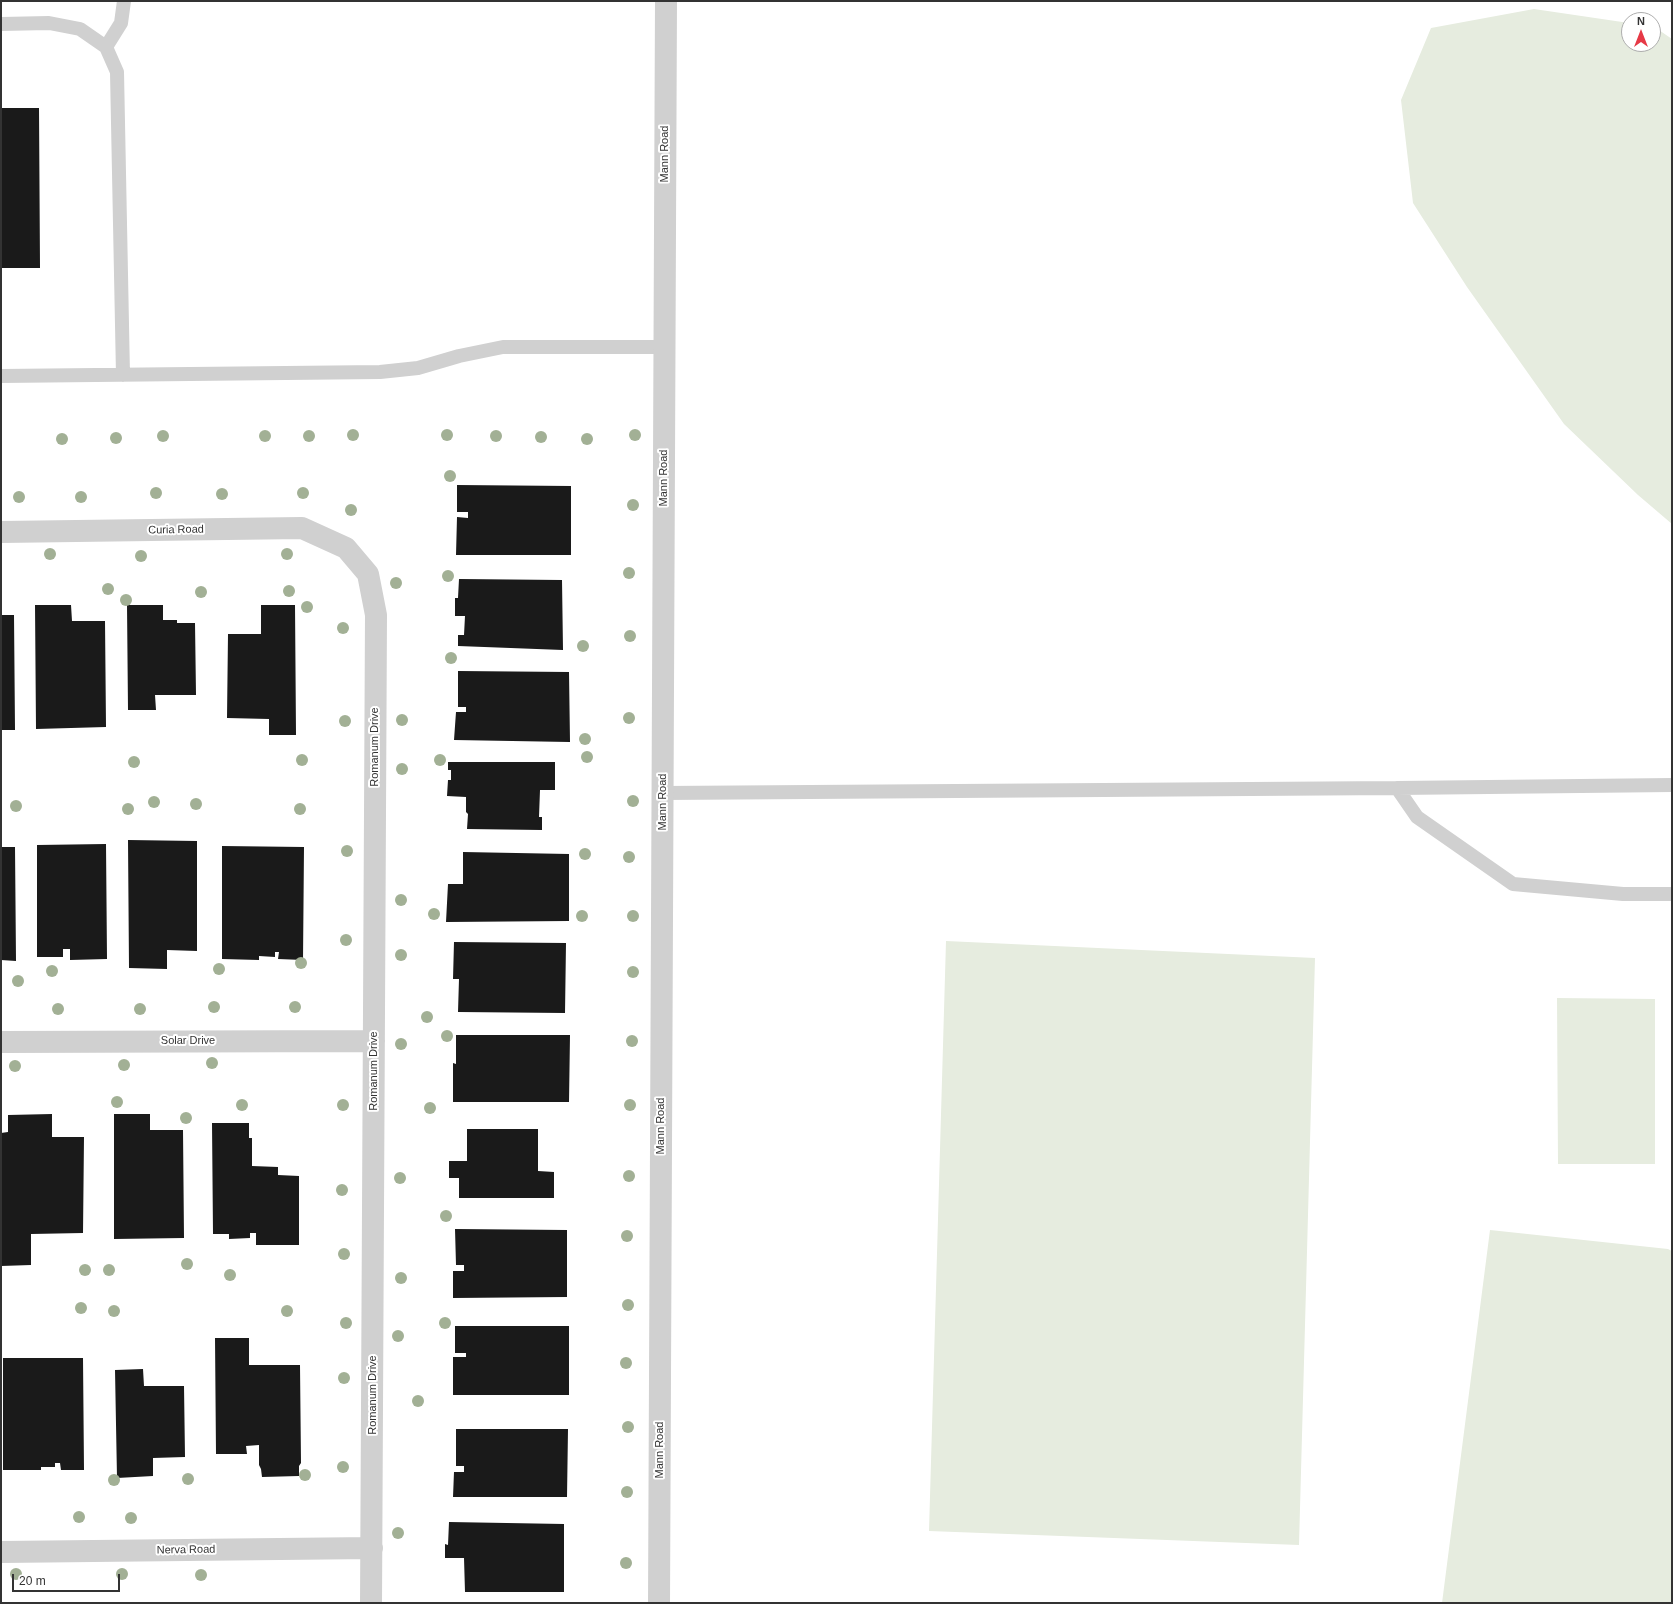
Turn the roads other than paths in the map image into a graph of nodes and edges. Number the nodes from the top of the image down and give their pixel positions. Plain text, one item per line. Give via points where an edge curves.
1 (124, 1) edge
2 (666, 1) edge
3 (1, 24) edge
4 (106, 47) junction
5 (664, 347) junction
6 (123, 375) junction
7 (1, 376) edge
8 (1, 532) edge
9 (346, 548) joint
10 (1672, 785) edge
11 (1397, 788) junction
12 (663, 793) junction
13 (1672, 894) edge
14 (374, 1041) junction
15 (1, 1042) edge
16 (372, 1548) junction
17 (1, 1552) edge
18 (372, 1603) edge
19 (659, 1603) edge

1 - 4 lane via 121,23
2 - 5 street, Mann Road
3 - 4 lane via 49,23 80,29
4 - 6 lane via 117,72
5 - 6 lane via 503,347 418,368 380,372
5 - 12 street, Mann Road
6 - 7 lane
8 - 9 street, Curia Road via 302,528
9 - 14 street, Romanum Drive via 368,574 376,615
10 - 11 lane
11 - 12 lane
11 - 13 lane via 1417,817 1513,884 1623,894
12 - 19 street, Mann Road
14 - 15 street, Solar Drive
14 - 16 street, Romanum Drive
16 - 17 street, Nerva Road
16 - 18 street, Romanum Drive

